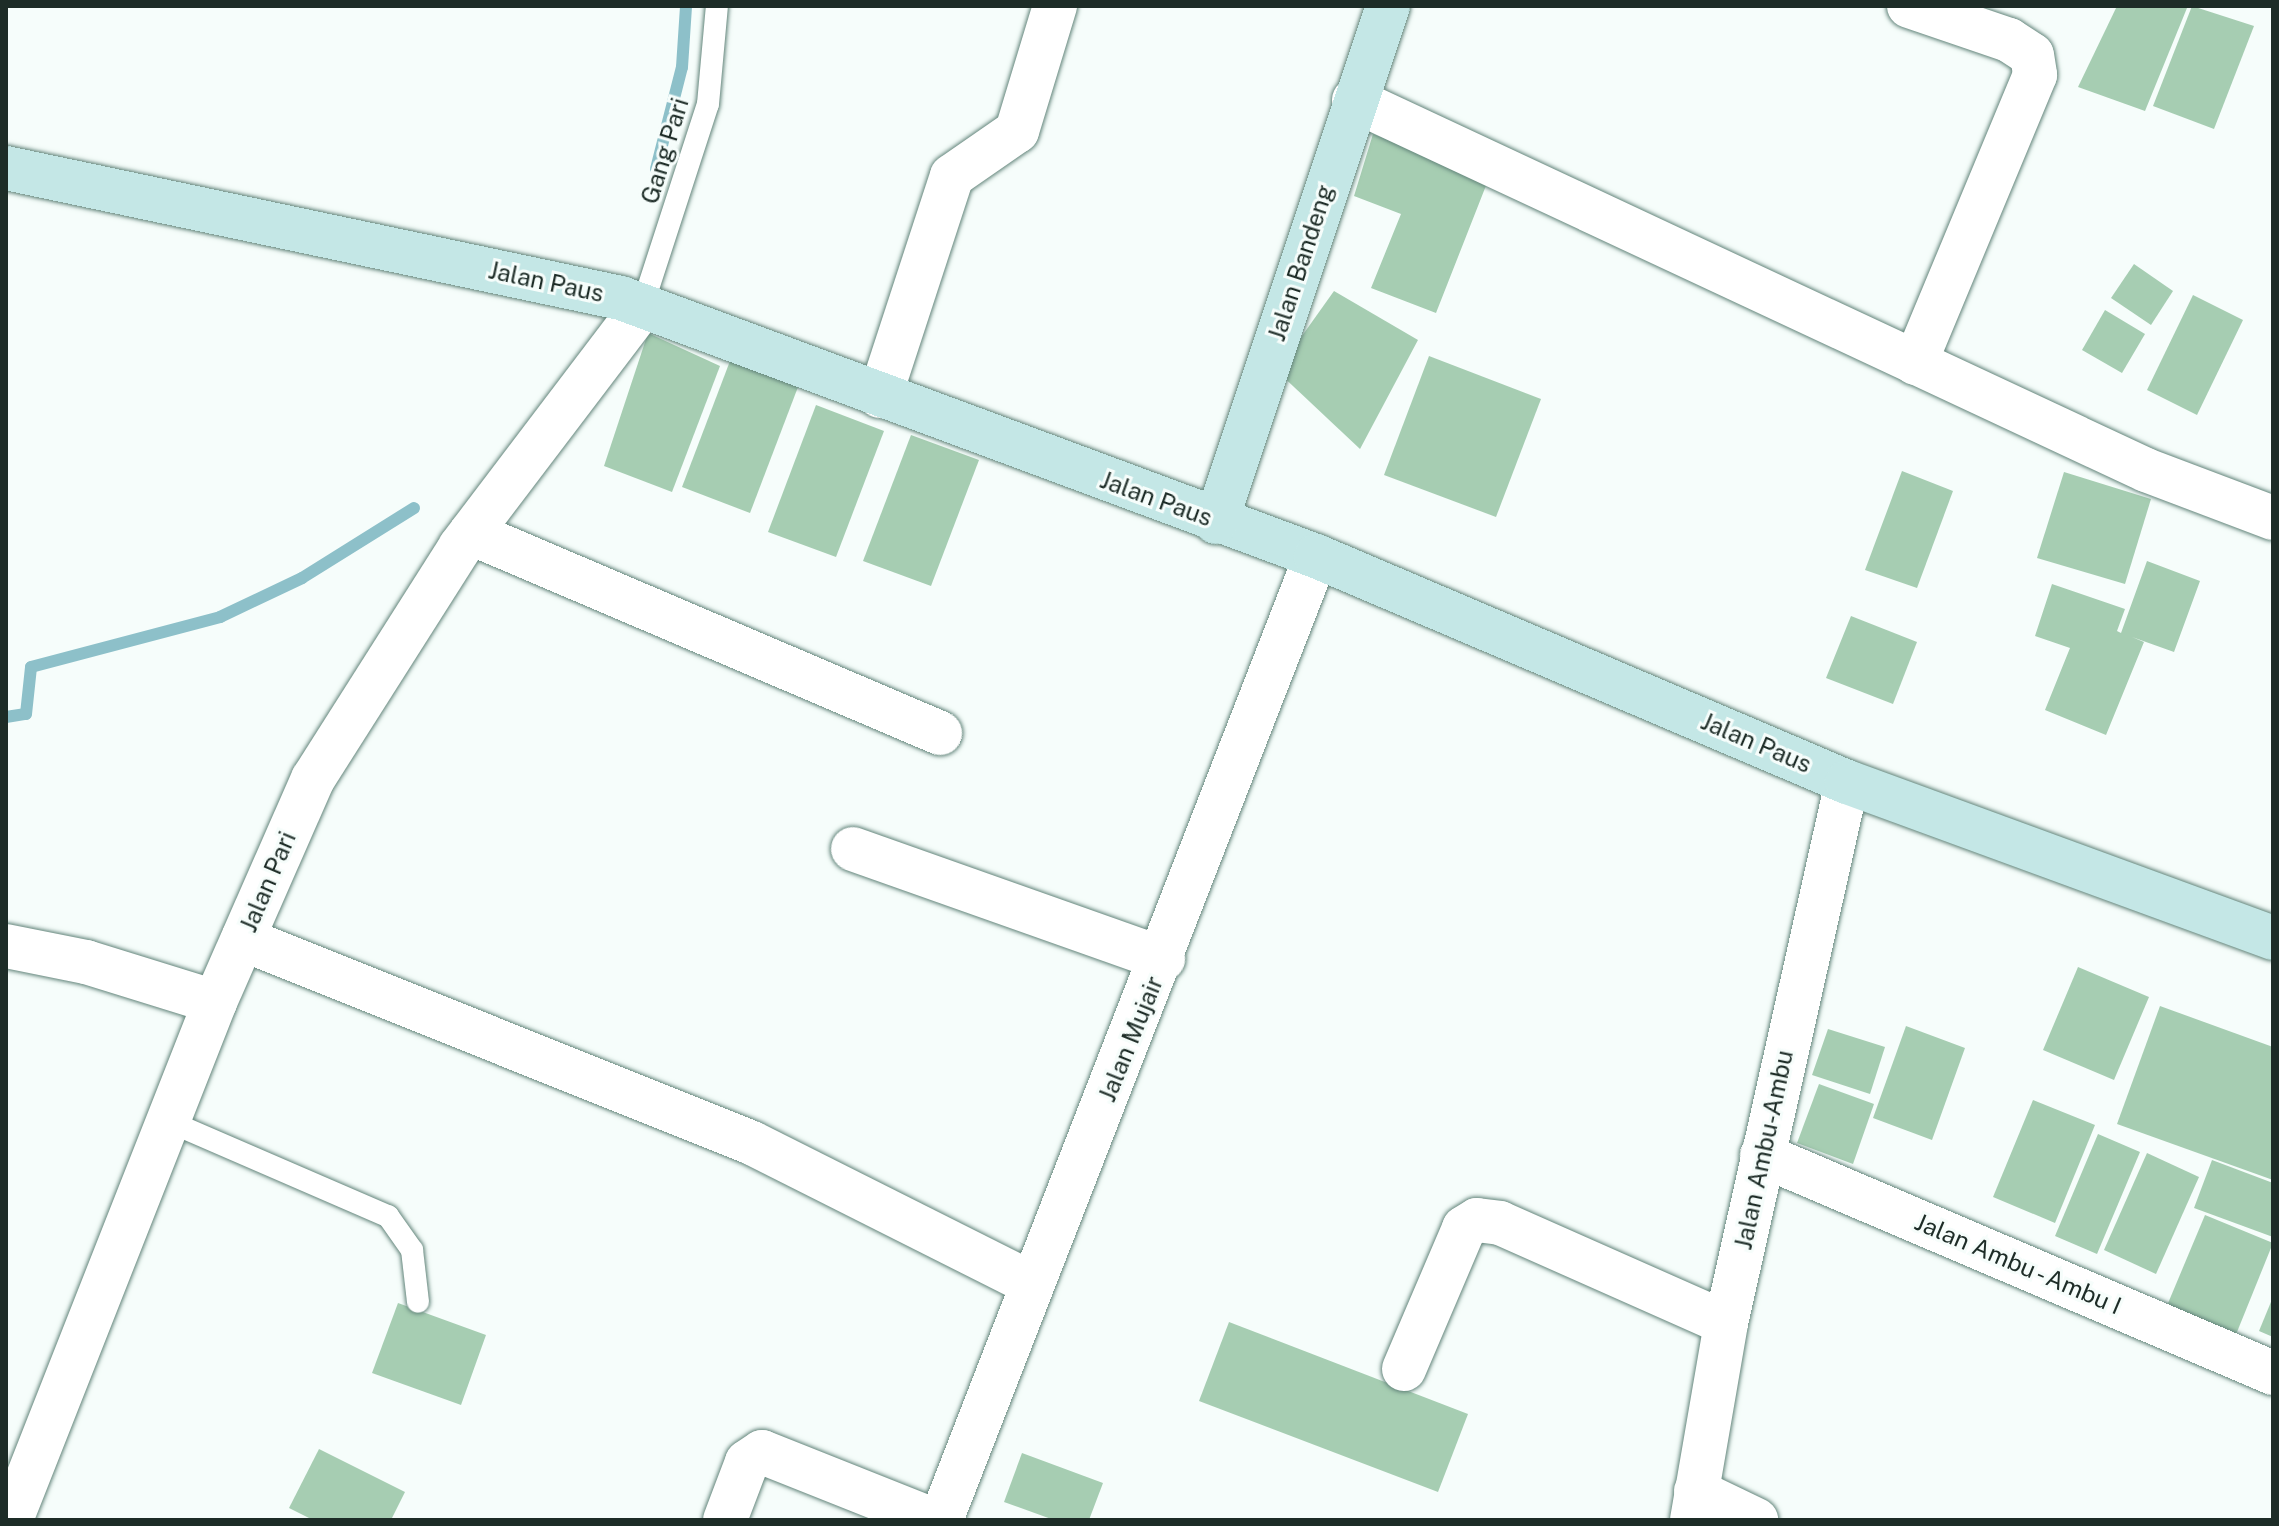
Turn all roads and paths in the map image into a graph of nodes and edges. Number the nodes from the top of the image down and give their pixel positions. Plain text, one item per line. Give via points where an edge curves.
1 (717, 6) edge
2 (1055, 6) edge
3 (1909, 6) edge
4 (1384, 7) edge
5 (1354, 100) junction
6 (6, 168) edge
7 (642, 307) junction
8 (1915, 363) junction
9 (880, 396) junction
10 (2273, 518) edge
11 (1216, 522) junction
12 (471, 533) junction
13 (1316, 556) junction
14 (940, 733) dead end
15 (1847, 782) junction
16 (853, 849) dead end
17 (2273, 938) edge
18 (243, 939) junction
19 (6, 946) edge
20 (1163, 959) junction
21 (215, 1002) junction
22 (168, 1121) junction
23 (1762, 1155) junction
24 (1032, 1284) junction
25 (418, 1302) dead end
26 (1726, 1323) junction
27 (1404, 1369) dead end
28 (2273, 1373) edge
29 (1694, 1505) edge
30 (11, 1520) edge
31 (725, 1520) edge
32 (933, 1520) edge
33 (941, 1520) edge
34 (1756, 1520) edge

1 - 7 lane, Gang Pari via 708,104
2 - 9 street via 1017,131 952,176
3 - 8 street via 2009,40 2032,55 2035,75
4 - 5 main road, Jalan Bandeng
5 - 8 street
5 - 11 main road, Jalan Bandeng
6 - 7 main road, Jalan Paus via 621,298
7 - 9 main road, Jalan Paus
7 - 12 street, Jalan Pari
8 - 10 street via 2146,470
9 - 11 main road, Jalan Paus
11 - 13 main road, Jalan Paus
12 - 14 street
12 - 18 street, Jalan Pari via 313,779
13 - 15 main road, Jalan Paus
13 - 20 street, Jalan Mujair
15 - 17 main road, Jalan Paus
15 - 23 street, Jalan Ambu-Ambu
16 - 20 street
18 - 21 street, Jalan Pari
18 - 24 street via 739,1138
19 - 21 street via 86,962
20 - 24 street, Jalan Mujair
21 - 22 street, Jalan Pari
22 - 25 lane via 388,1216 412,1250
22 - 30 street, Jalan Pari
23 - 26 street, Jalan Ambu-Ambu
23 - 28 street, Jalan Ambu - Ambu I
24 - 33 street, Jalan Mujair
26 - 27 street via 1500,1223 1477,1220 1464,1228
26 - 29 street, Jalan Ambu-Ambu
29 - 34 street
31 - 32 street via 747,1462 762,1452

